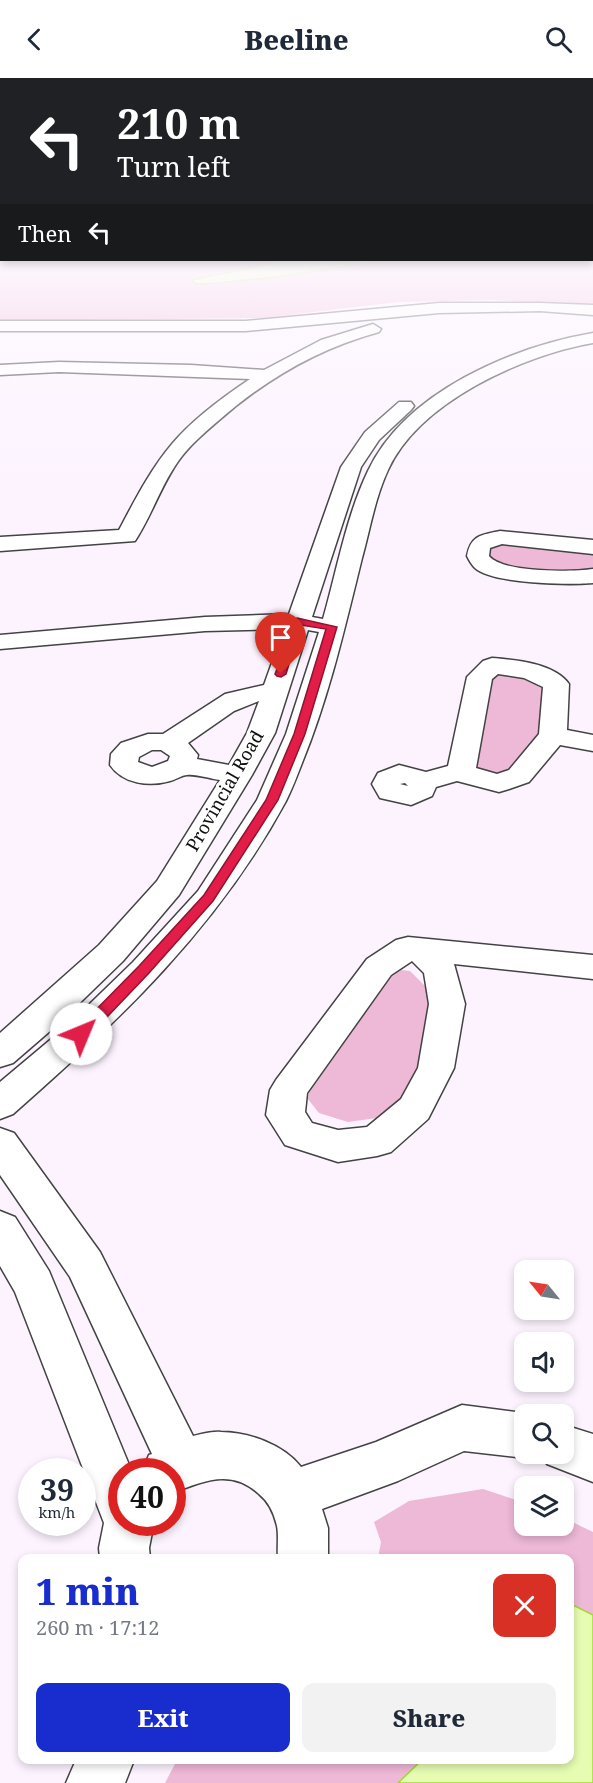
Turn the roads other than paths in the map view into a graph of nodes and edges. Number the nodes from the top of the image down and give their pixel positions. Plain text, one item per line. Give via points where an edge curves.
1 (361, 334) edge
2 (565, 334) edge
3 (587, 347) edge
4 (0, 370) edge
5 (266, 375) junction
6 (402, 420) junction
7 (0, 544) edge
8 (593, 547) edge
9 (593, 576) edge
10 (295, 630) junction
11 (330, 636) junction
12 (0, 642) edge
13 (0, 655) edge
14 (274, 692) junction
15 (553, 735) junction
16 (593, 743) edge
17 (461, 771) junction
18 (238, 775) junction
19 (422, 782) dead end
20 (419, 949) junction
21 (593, 967) edge
22 (0, 1053) edge
23 (0, 1104) edge
24 (0, 1144) edge
25 (0, 1229) edge
26 (514, 1434) edge
27 (574, 1451) edge
28 (169, 1458) edge
29 (593, 1458) edge
30 (186, 1463) edge
31 (108, 1479) edge
32 (292, 1495) junction
33 (303, 1554) edge
34 (104, 1764) edge
35 (95, 1783) edge

1 - 5 street via 331,341
2 - 6 street, Provincial Road via 542,338 462,369 429,388
3 - 6 street, Provincial Road via 558,344 537,351 482,374
4 - 5 street via 191,370
5 - 7 street via 235,396 181,445 166,465 137,540
6 - 10 street, Provincial Road via 372,436 351,467
6 - 11 street, Provincial Road via 397,440 378,470 365,507
8 - 9 street via 500,537 480,544 478,556 497,569 550,577
10 - 11 street
10 - 12 street via 205,624
10 - 13 street via 200,642
10 - 14 street, Provincial Road
11 - 23 street, Provincial Road via 300,734 272,800 208,898 81,1034
14 - 18 street, Provincial Road via 261,733
14 - 18 street via 246,695 225,705 186,734 174,754
15 - 16 street
15 - 17 street via 519,776 499,783 473,778
15 - 17 street via 556,684 542,674 492,666 480,677
17 - 19 street
18 - 22 street, Provincial Road via 168,888 111,953
20 - 20 street via 408,948 380,967 289,1090 285,1115 298,1134 338,1146 377,1140 415,1109 436,1068 447,1004 440,969
20 - 21 street
24 - 28 street via 85,1265
25 - 31 street via 34,1284
26 - 32 street via 462,1428 381,1464
27 - 29 street
30 - 32 street via 212,1455 244,1457 263,1465
32 - 33 street via 302,1517
34 - 35 street

